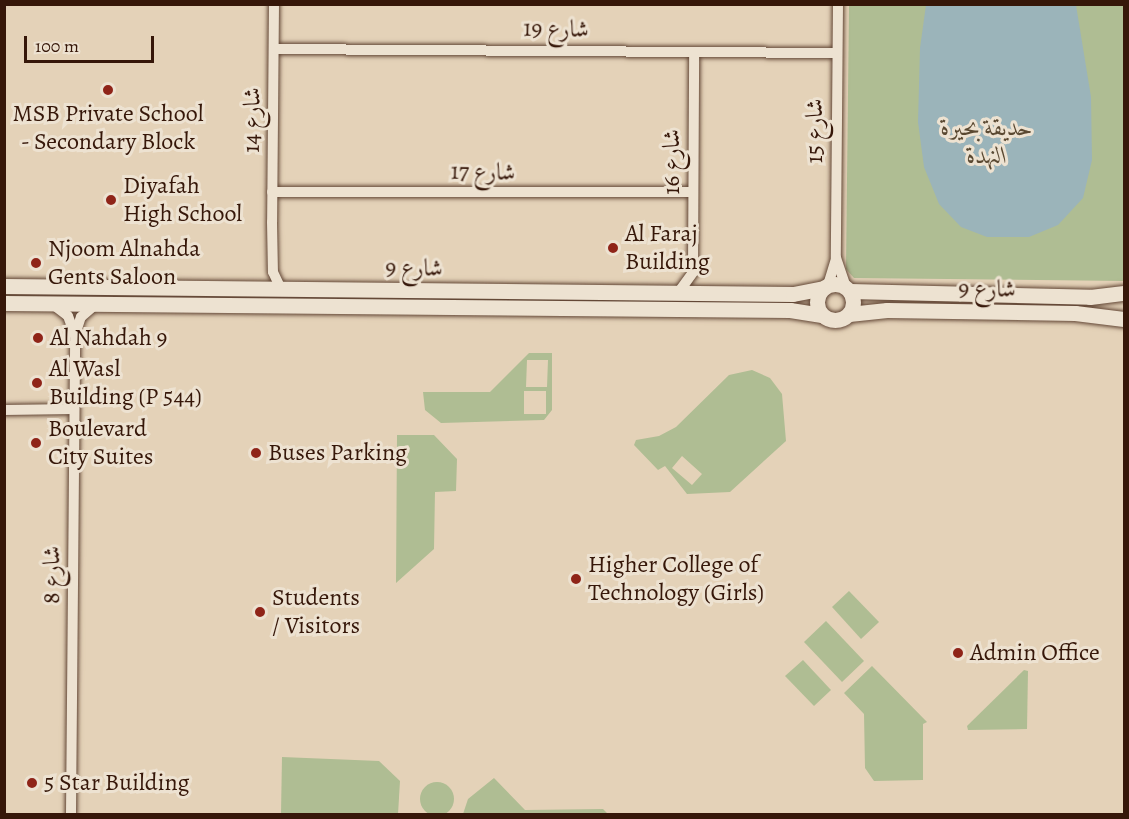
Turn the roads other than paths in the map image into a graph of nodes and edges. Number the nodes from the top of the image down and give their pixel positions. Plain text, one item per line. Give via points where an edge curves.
1 (274, 4) edge
2 (838, 4) edge
3 (275, 48) junction
4 (837, 52) junction
5 (694, 53) junction
6 (272, 192) junction
7 (693, 192) junction
8 (836, 258) junction
9 (273, 272) junction
10 (693, 272) junction
11 (4, 286) edge
12 (826, 287) junction
13 (264, 288) junction
14 (281, 289) junction
15 (848, 289) junction
16 (623, 292) junction
17 (678, 292) junction
18 (705, 292) junction
19 (1125, 293) edge
20 (4, 303) edge
21 (51, 303) junction
22 (97, 303) junction
23 (561, 308) junction
24 (849, 314) junction
25 (822, 315) junction
26 (1125, 319) edge
27 (75, 335) junction
28 (74, 409) junction
29 (4, 410) edge
30 (71, 814) edge

1 - 3 street, شارع 14
2 - 4 street, شارع 15
3 - 5 street, شارع 19
3 - 6 street, شارع 14
4 - 5 street, شارع 19
4 - 8 street, شارع 15
5 - 7 street, شارع 16
6 - 7 street, شارع 17
6 - 9 street, شارع 14
7 - 10 street, شارع 16
8 - 12 street, شارع 15
8 - 15 street, شارع 15
9 - 13 street
9 - 14 street, شارع 14
10 - 17 street
10 - 18 street
11 - 13 street, شارع 9
12 - 15 street
12 - 18 street, شارع 9 via 801,294
12 - 25 street via 817,298
13 - 14 street, شارع 9
14 - 16 street, شارع 9
15 - 19 street, شارع 9 via 1090,297
15 - 24 street via 854,303
16 - 17 street, شارع 9
16 - 23 street via 573,300
17 - 18 street, شارع 9
20 - 21 street, شارع 9
21 - 22 street, شارع 9
21 - 27 street via 68,316
22 - 23 street, شارع 9
22 - 27 street, شارع 8 via 81,317
23 - 25 street, شارع 9 via 790,310
24 - 25 street via 833,320
24 - 26 street, شارع 9 via 887,310 1075,313
27 - 28 street, شارع 8
28 - 29 street
28 - 30 street, شارع 8

